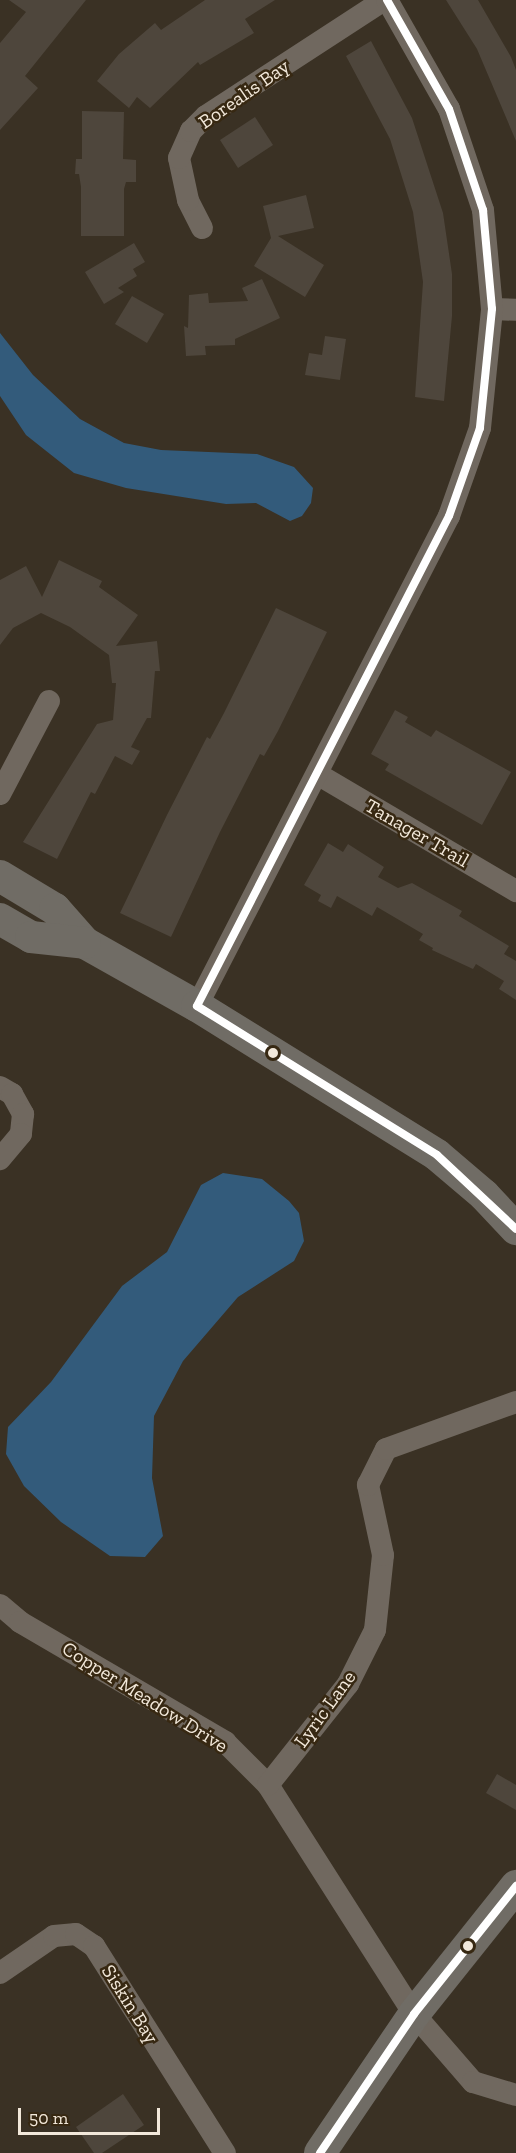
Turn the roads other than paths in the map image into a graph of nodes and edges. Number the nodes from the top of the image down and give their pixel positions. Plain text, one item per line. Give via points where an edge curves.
1 (386, 0) edge
2 (202, 228) dead end
3 (492, 309) junction
4 (516, 310) edge
5 (49, 701) dead end
6 (319, 775) junction
7 (0, 794) edge
8 (0, 876) edge
9 (516, 891) edge
10 (0, 919) edge
11 (85, 943) junction
12 (197, 1006) junction
13 (0, 1088) edge
14 (0, 1159) edge
15 (516, 1229) edge
16 (516, 1402) edge
17 (0, 1605) edge
18 (268, 1785) junction
19 (516, 1886) edge
20 (0, 1972) edge
21 (414, 2014) junction
22 (516, 2095) edge
23 (225, 2153) edge
24 (320, 2153) edge

1 - 2 street, Borealis Bay via 206,116 191,131 179,158 188,200
1 - 3 street via 429,68 465,152 483,210
3 - 4 street
3 - 6 street via 483,408 469,465 449,516
5 - 7 street
6 - 9 street, Tanager Trail
6 - 12 street
8 - 11 street via 55,909
10 - 11 street via 31,937
11 - 12 street
12 - 15 street via 437,1155
13 - 14 street via 12,1094 23,1114 21,1134
16 - 18 street, Lyric Lane via 386,1449 368,1485 383,1555 375,1630 348,1684
17 - 18 street, Copper Meadow Drive via 20,1622 225,1742
18 - 21 street, Copper Meadow Drive
19 - 21 street
20 - 23 street, Siskin Bay via 54,1936 76,1934 94,1946
21 - 22 street, Copper Meadow Drive via 473,2082
21 - 24 street

